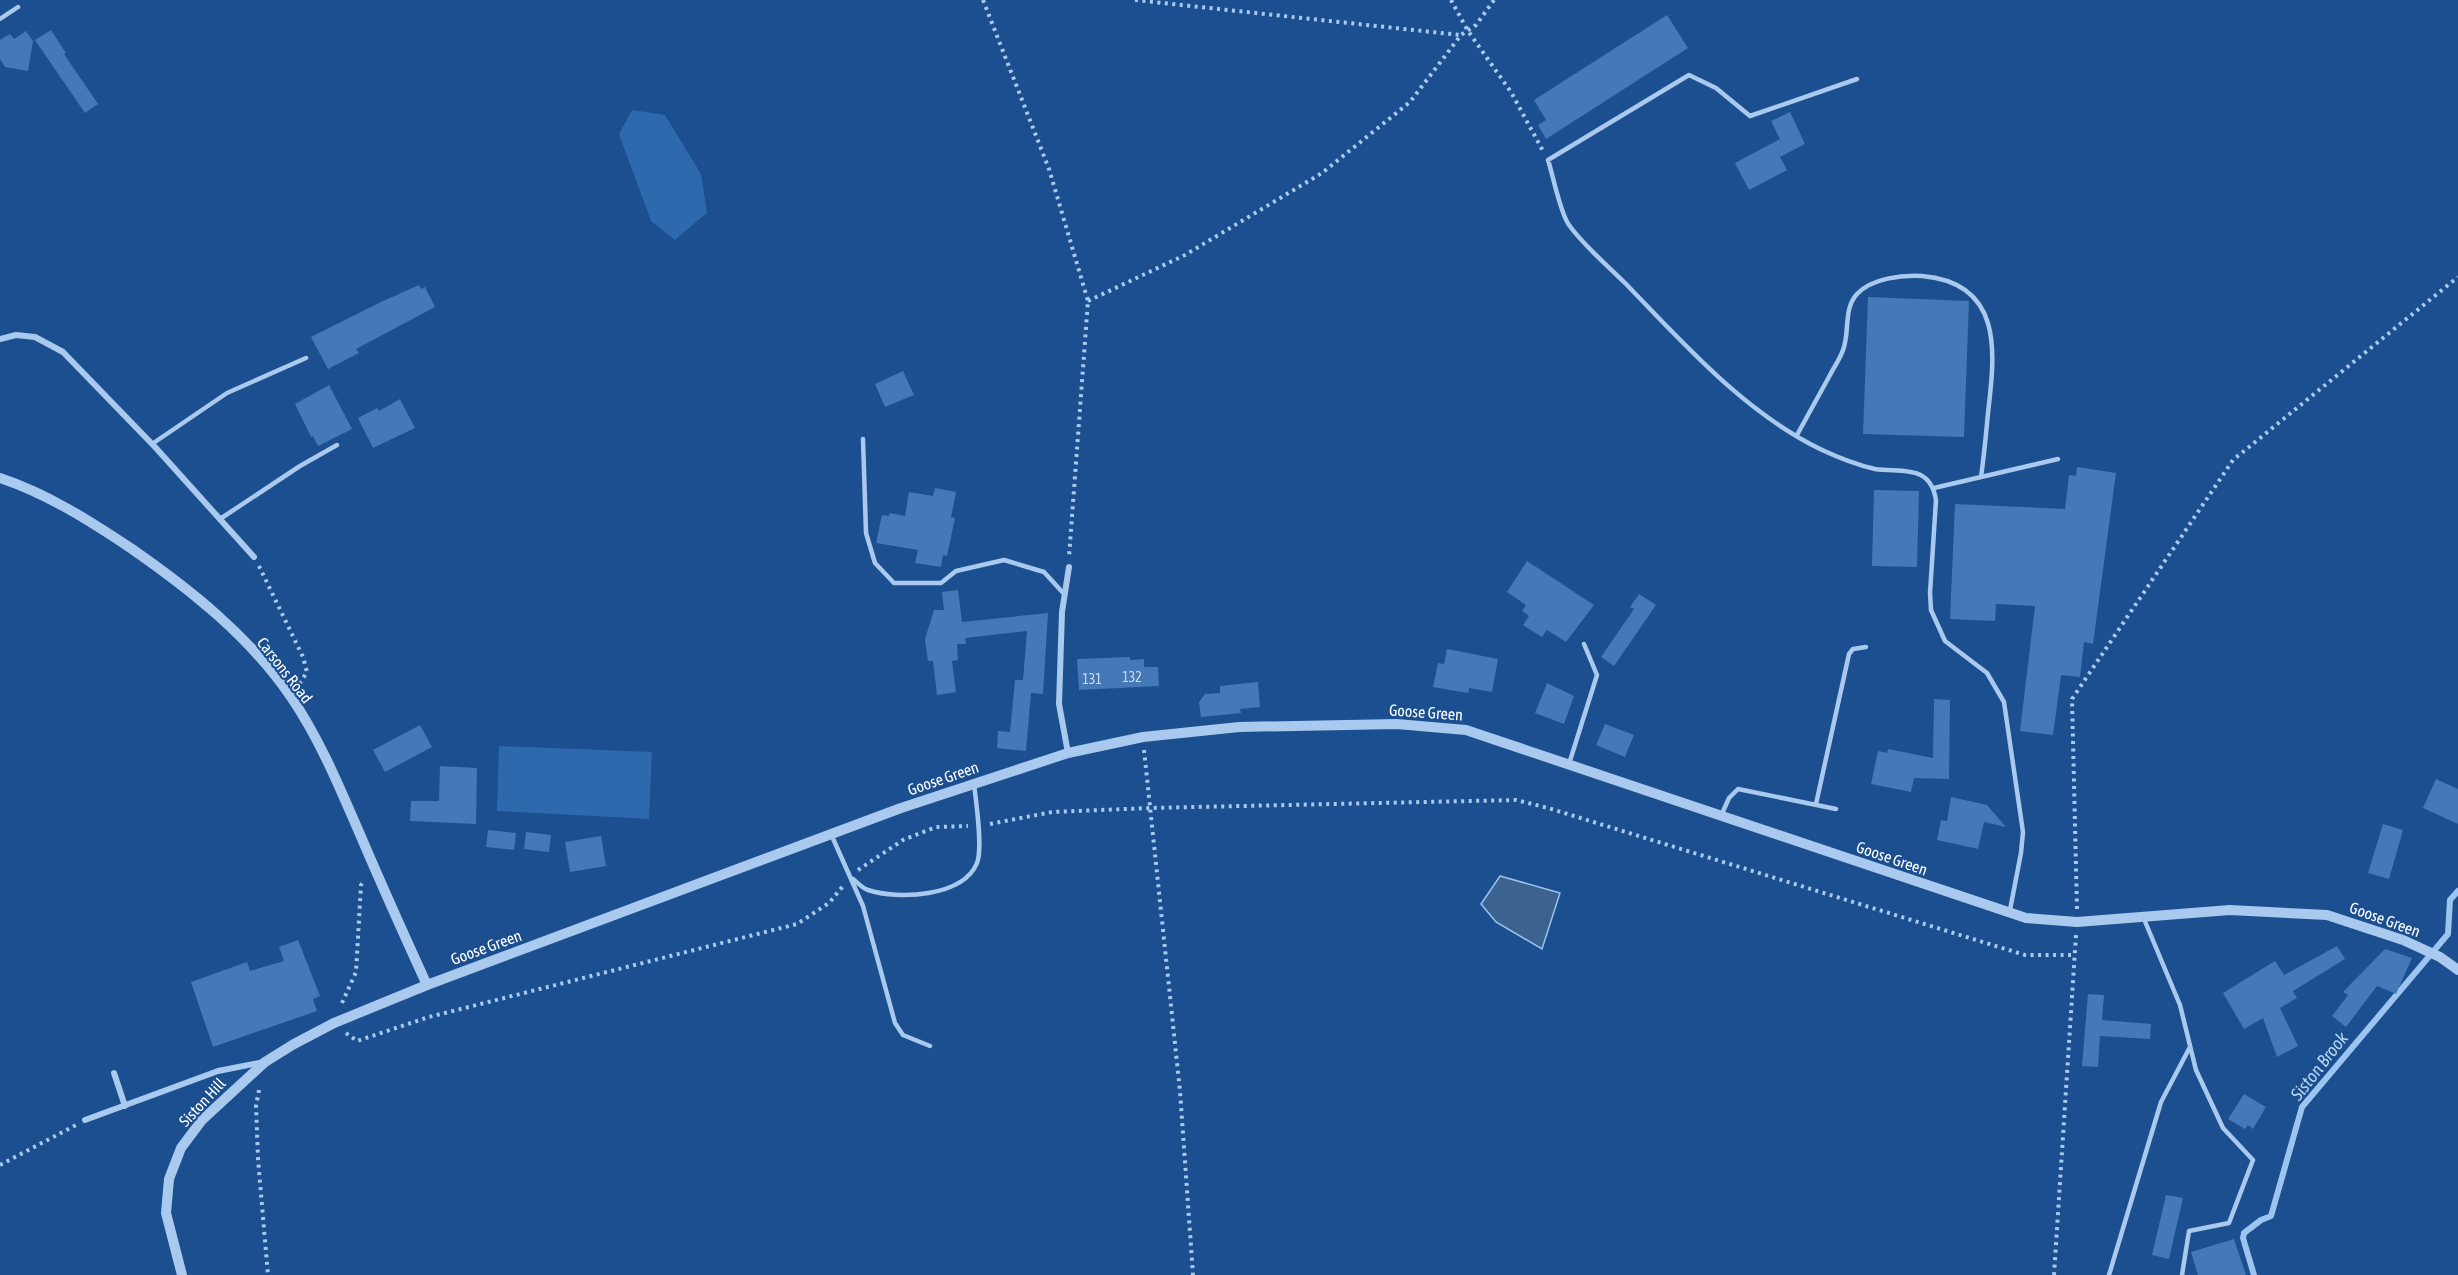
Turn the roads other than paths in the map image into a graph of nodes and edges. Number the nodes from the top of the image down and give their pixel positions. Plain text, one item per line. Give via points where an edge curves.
1 (18, 7) dead end
2 (0, 19) edge
3 (1857, 79) dead end
4 (0, 339) edge
5 (306, 358) dead end
6 (1797, 435) junction
7 (863, 439) dead end
8 (152, 444) junction
9 (337, 445) dead end
10 (2058, 459) dead end
11 (1982, 477) junction
12 (0, 478) edge
13 (1934, 488) junction
14 (220, 519) junction
15 (254, 557) road end
16 (1069, 567) road end
17 (1065, 595) junction
18 (1584, 644) dead end
19 (1866, 647) dead end
20 (1068, 753) junction
21 (1569, 764) junction
22 (974, 783) junction
23 (1816, 804) junction
24 (1836, 809) dead end
25 (1721, 816) junction
26 (831, 834) junction
27 (851, 877) junction
28 (2009, 913) junction
29 (2142, 916) junction
30 (2458, 970) edge
31 (427, 985) junction
32 (930, 1046) dead end
33 (2190, 1047) junction
34 (265, 1062) junction
35 (114, 1073) dead end
36 (124, 1106) junction
37 (85, 1120) road end
38 (182, 1275) edge
39 (2109, 1275) edge
40 (2182, 1275) edge

1 - 2 lane
3 - 6 lane via 1750,116 1716,88 1689,75 1548,160 1568,224 1689,348 1738,392
4 - 8 street via 16,335 35,337 63,352
5 - 8 lane via 227,393
6 - 11 lane via 1844,350 1851,304 1857,294 1890,278 1932,277 1975,297 1992,330 1992,387
6 - 13 lane via 1856,464 1920,474
7 - 17 lane via 866,533 875,562 894,583 941,583 956,570 1004,560 1044,572
8 - 14 street
9 - 14 lane
10 - 11 lane
11 - 13 lane
12 - 31 street, Carsons Road via 82,515 213,609 257,655 291,697 328,759
13 - 28 lane via 1931,610 1945,641 1987,673 2004,702 2023,832
14 - 15 street
16 - 17 street
17 - 20 street via 1059,704
18 - 21 lane via 1597,675
19 - 23 lane via 1853,649 1849,654
20 - 21 street, Goose Green via 1143,737 1239,727 1397,724 1467,729
20 - 22 street, Goose Green
21 - 25 street, Goose Green
22 - 26 street, Goose Green
22 - 27 lane via 978,861 966,879 943,890 907,896 866,889
23 - 24 lane
23 - 25 lane via 1738,789
25 - 28 street, Goose Green
26 - 27 lane
26 - 31 street, Goose Green
27 - 32 lane via 863,906 895,1023 903,1035
28 - 29 street, Goose Green via 2078,922
29 - 30 street, Goose Green via 2230,910 2327,915 2403,940
29 - 33 lane via 2180,1005
31 - 34 street, Siston Hill via 333,1023
33 - 39 lane via 2161,1102
33 - 40 lane via 2196,1070 2223,1128 2253,1160 2229,1223 2189,1231
34 - 36 street, Siston Hill via 218,1071
34 - 38 street, Siston Hill via 202,1120 181,1148 168,1179 166,1213
35 - 36 street
36 - 37 street, Siston Hill

